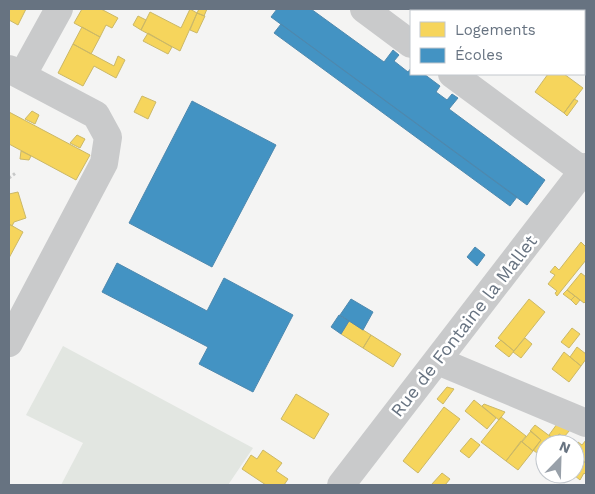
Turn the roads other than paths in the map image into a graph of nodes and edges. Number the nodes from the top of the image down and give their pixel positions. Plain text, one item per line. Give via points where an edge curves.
1 (59, 9) edge
2 (364, 9) edge
3 (410, 43) edge
4 (16, 72) edge
5 (453, 75) edge
6 (585, 169) edge
7 (9, 343) edge
8 (438, 361) junction
9 (586, 423) edge
10 (346, 484) edge

1 - 4 street
2 - 3 street
4 - 7 street via 96,115 108,137 104,163
5 - 6 street
6 - 8 street, Rue de Fontaine la Mallet
8 - 9 street
8 - 10 street, Rue de Fontaine la Mallet

